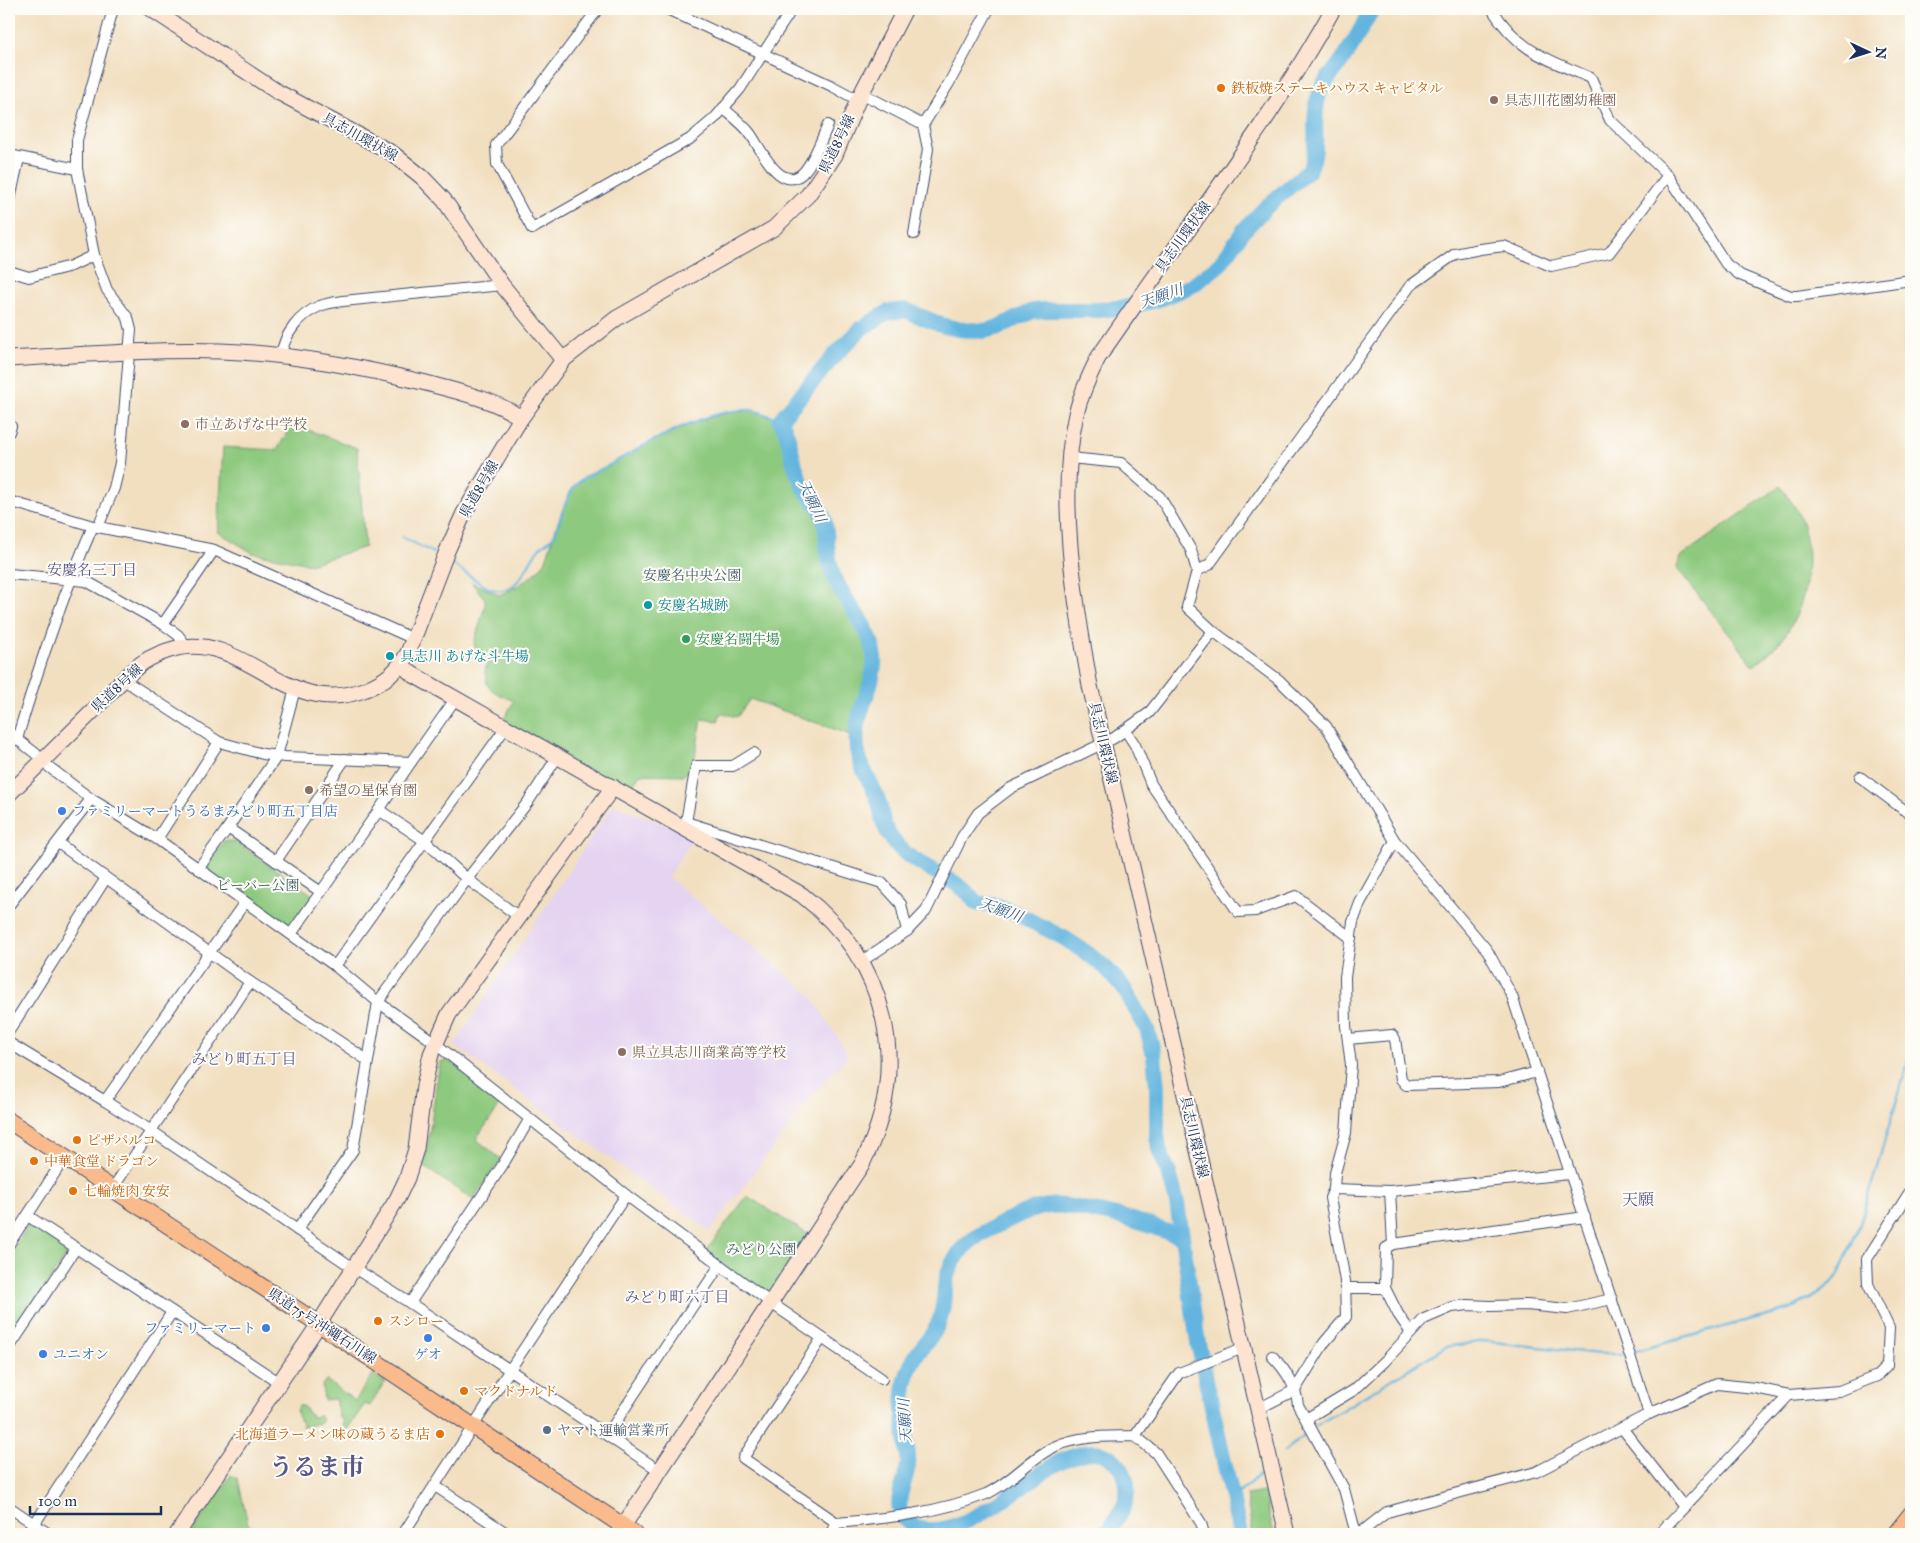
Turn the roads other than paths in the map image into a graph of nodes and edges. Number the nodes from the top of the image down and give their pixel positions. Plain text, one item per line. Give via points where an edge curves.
1 (113, 9) edge
2 (152, 9) edge
3 (598, 9) edge
4 (668, 9) edge
5 (792, 9) edge
6 (905, 9) edge
7 (989, 9) edge
8 (1333, 9) edge
9 (1492, 9) edge
10 (763, 55) junction
11 (860, 96) junction
12 (723, 108) junction
13 (828, 125) dead end
14 (923, 125) junction
15 (9, 155) edge
16 (19, 158) junction
17 (77, 169) junction
18 (1668, 175) junction
19 (9, 204) edge
20 (914, 234) dead end
21 (94, 255) junction
22 (9, 271) edge
23 (1911, 280) edge
24 (502, 285) junction
25 (130, 352) junction
26 (280, 356) junction
27 (9, 359) edge
28 (563, 360) junction
29 (521, 418) junction
30 (1070, 458) junction
31 (9, 501) edge
32 (96, 526) junction
33 (214, 550) junction
34 (1197, 571) junction
35 (9, 574) edge
36 (69, 579) junction
37 (163, 624) junction
38 (1212, 631) junction
39 (414, 639) junction
40 (186, 646) junction
41 (402, 665) junction
42 (124, 680) junction
43 (295, 689) junction
44 (456, 698) junction
45 (506, 727) junction
46 (1126, 730) junction
47 (13, 736) edge
48 (219, 742) junction
49 (1102, 744) junction
50 (754, 753) dead end
51 (277, 756) junction
52 (558, 756) junction
53 (344, 759) junction
54 (42, 761) junction
55 (411, 762) junction
56 (1860, 777) dead end
57 (613, 787) junction
58 (9, 794) edge
59 (90, 799) junction
60 (379, 810) junction
61 (1911, 815) edge
62 (685, 825) junction
63 (228, 828) junction
64 (157, 839) junction
65 (1395, 840) junction
66 (425, 841) junction
67 (58, 843) junction
68 (276, 861) junction
69 (198, 869) junction
70 (106, 878) junction
71 (467, 879) junction
72 (321, 892) junction
73 (245, 902) junction
74 (9, 905) edge
75 (518, 916) junction
76 (907, 931) junction
77 (291, 934) junction
78 (1350, 938) junction
79 (210, 953) junction
80 (862, 961) junction
81 (335, 966) junction
82 (250, 982) junction
83 (378, 1002) junction
84 (9, 1031) edge
85 (1348, 1039) junction
86 (9, 1043) edge
87 (435, 1043) junction
88 (367, 1060) junction
89 (1537, 1072) junction
90 (105, 1101) junction
91 (530, 1120) junction
92 (9, 1121) edge
93 (150, 1130) junction
94 (65, 1157) junction
95 (1570, 1174) junction
96 (112, 1188) junction
97 (1334, 1189) junction
98 (1911, 1190) edge
99 (1390, 1191) junction
100 (626, 1195) junction
101 (28, 1216) junction
102 (1585, 1217) junction
103 (297, 1230) junction
104 (9, 1244) edge
105 (1393, 1244) junction
106 (76, 1248) junction
107 (720, 1265) junction
108 (354, 1267) junction
109 (1346, 1288) junction
110 (1385, 1288) junction
111 (1612, 1299) junction
112 (410, 1303) junction
113 (771, 1303) junction
114 (172, 1312) junction
115 (319, 1324) junction
116 (1411, 1332) junction
117 (822, 1338) junction
118 (9, 1348) edge
119 (1243, 1348) junction
120 (1272, 1356) dead end
121 (509, 1371) junction
122 (882, 1379) dead end
123 (280, 1383) junction
124 (1295, 1390) junction
125 (1789, 1394) junction
126 (1258, 1409) junction
127 (1649, 1414) junction
128 (1306, 1419) junction
129 (473, 1426) junction
130 (1622, 1428) junction
131 (607, 1435) junction
132 (1135, 1436) junction
133 (660, 1471) junction
134 (435, 1486) junction
135 (9, 1507) edge
136 (1684, 1507) junction
137 (1911, 1514) edge
138 (837, 1523) junction
139 (34, 1524) junction
140 (625, 1532) edge
141 (28, 1534) edge
142 (49, 1534) edge
143 (177, 1534) edge
144 (403, 1534) edge
145 (508, 1534) edge
146 (830, 1534) edge
147 (1204, 1534) edge
148 (1287, 1534) edge
149 (1357, 1534) edge
150 (1659, 1534) edge
151 (1895, 1534) edge

1 - 17 street via 77,140
2 - 24 main road, 具志川環状線 via 276,91 392,153 444,200
3 - 12 street via 496,145 496,164 532,229 690,139
4 - 10 street
5 - 10 street
6 - 11 main road, 県道8号線
7 - 14 street
8 - 30 main road, 具志川環状線 via 1208,202 1098,358 1076,413
9 - 18 street via 1510,34 1531,52 1591,78 1610,120
10 - 11 street
10 - 12 street
11 - 14 street
11 - 28 main road, 県道8号線 via 825,172 808,195 774,228 617,318
12 - 13 street via 748,132 779,176 790,178 800,176 808,165
14 - 20 street via 928,149
15 - 16 street
16 - 17 street
16 - 19 street
17 - 21 street
18 - 23 street via 1726,264 1756,282 1797,296
18 - 34 street via 1609,253 1551,266 1504,246 1480,249 1456,254 1410,286 1210,565
21 - 22 street via 71,266 29,277
21 - 25 street via 107,290 128,318
24 - 26 street via 320,306 288,332
24 - 28 main road, 具志川環状線
25 - 26 main road via 221,351
25 - 27 main road
25 - 32 street via 120,463 114,488
26 - 29 main road via 368,369 444,388 502,406
28 - 29 main road, 県道8号線
29 - 39 main road, 県道8号線 via 464,513
30 - 34 street via 1121,463 1160,497 1191,550
30 - 49 main road, 具志川環状線 via 1074,576
31 - 32 street
32 - 33 street
32 - 36 street
33 - 37 street
33 - 39 street
34 - 38 street via 1187,607
35 - 36 street
36 - 37 street via 86,581
36 - 47 street
37 - 40 street
38 - 46 street via 1149,713
38 - 65 street via 1279,680 1326,726
39 - 41 main road, 県道8号線
40 - 42 main road, 県道8号線 via 164,652 143,663
40 - 43 main road, 県道8号線 via 225,653
41 - 43 main road, 県道8号線 via 379,684 355,694 326,697
41 - 44 main road
42 - 48 street
42 - 54 main road, 県道8号線
43 - 51 street
44 - 45 main road
44 - 55 street
45 - 52 main road
45 - 66 street
46 - 49 street
46 - 78 street via 1151,784 1238,912 1255,911 1296,896
47 - 54 street
48 - 51 street
48 - 64 street
49 - 76 street via 1010,788 978,813 959,843 930,904
49 - 119 main road, 具志川環状線
50 - 62 street via 733,766 696,766
51 - 53 street
51 - 63 street
52 - 57 main road
52 - 71 street via 528,802
53 - 55 street
53 - 68 street
54 - 58 main road, 県道8号線
54 - 59 street
55 - 60 street
56 - 61 street
57 - 62 main road
57 - 75 main road
59 - 64 street
59 - 67 street
60 - 66 street
60 - 72 street
62 - 76 street via 882,883 902,904
62 - 80 main road via 802,895 826,915
63 - 68 street
63 - 69 street
64 - 69 street
65 - 78 street via 1360,903
65 - 89 street via 1487,950 1512,996
66 - 71 street
66 - 81 street
67 - 70 street
67 - 74 street
68 - 72 street
69 - 73 street
70 - 79 street
70 - 84 street
71 - 75 street
71 - 83 street
72 - 77 street
73 - 77 street
73 - 79 street
75 - 87 main road via 456,1004
76 - 80 street
77 - 81 street
78 - 85 street via 1345,977
79 - 82 street
79 - 90 street
80 - 113 main road via 879,1004 888,1041 884,1110 862,1164
81 - 83 street
82 - 88 street
82 - 93 street
83 - 87 street
83 - 88 street
85 - 89 street via 1392,1036 1396,1039 1401,1079 1406,1085 1499,1082
85 - 97 street via 1351,1065 1346,1134 1335,1172
86 - 90 street
87 - 91 street
87 - 108 main road via 427,1071 419,1136 412,1163 397,1199
88 - 103 street via 353,1150
89 - 95 street
90 - 93 street
91 - 100 street
91 - 112 street
92 - 94 main road, 県道75号沖縄石川線
93 - 96 street
93 - 103 street
94 - 96 main road, 県道75号沖縄石川線
94 - 101 street
95 - 99 street
95 - 102 street
96 - 115 main road, 県道75号沖縄石川線
97 - 99 street
97 - 109 street via 1330,1198
98 - 125 street via 1866,1259 1868,1284 1890,1328 1887,1366 1877,1376 1838,1391
99 - 105 street
100 - 107 street
100 - 121 street
101 - 104 street
101 - 106 street
102 - 105 street
102 - 111 street
103 - 108 street
105 - 110 street via 1386,1248
106 - 114 street
106 - 118 street
107 - 113 street
107 - 131 street
108 - 112 street
108 - 115 main road
109 - 110 street
109 - 124 street via 1346,1317 1324,1343
110 - 116 street
111 - 116 street via 1567,1310 1527,1305 1468,1304 1424,1319
111 - 127 street
112 - 121 street
113 - 117 street
113 - 133 main road
114 - 123 street
114 - 139 street
115 - 123 main road
115 - 129 main road, 県道75号沖縄石川線
116 - 128 street via 1354,1390
117 - 122 street
117 - 138 street via 743,1458
119 - 126 main road, 具志川環状線
119 - 132 street via 1179,1373
120 - 124 street via 1285,1369
121 - 129 street
121 - 131 street
123 - 143 main road
124 - 126 street
124 - 128 street via 1298,1405
125 - 127 street via 1717,1384
125 - 136 street
126 - 148 main road, 具志川環状線
127 - 130 street
128 - 149 street via 1344,1489
129 - 134 street
129 - 140 main road, 県道75号沖縄石川線
130 - 136 street
130 - 149 street via 1536,1472 1387,1512
131 - 133 street
132 - 138 street via 1085,1437 1055,1446 989,1492 958,1505
132 - 147 street via 1156,1453 1201,1523
133 - 140 main road
134 - 144 street
134 - 145 street
135 - 139 street
136 - 150 street
137 - 151 main road
138 - 146 street
139 - 141 street
139 - 142 street

